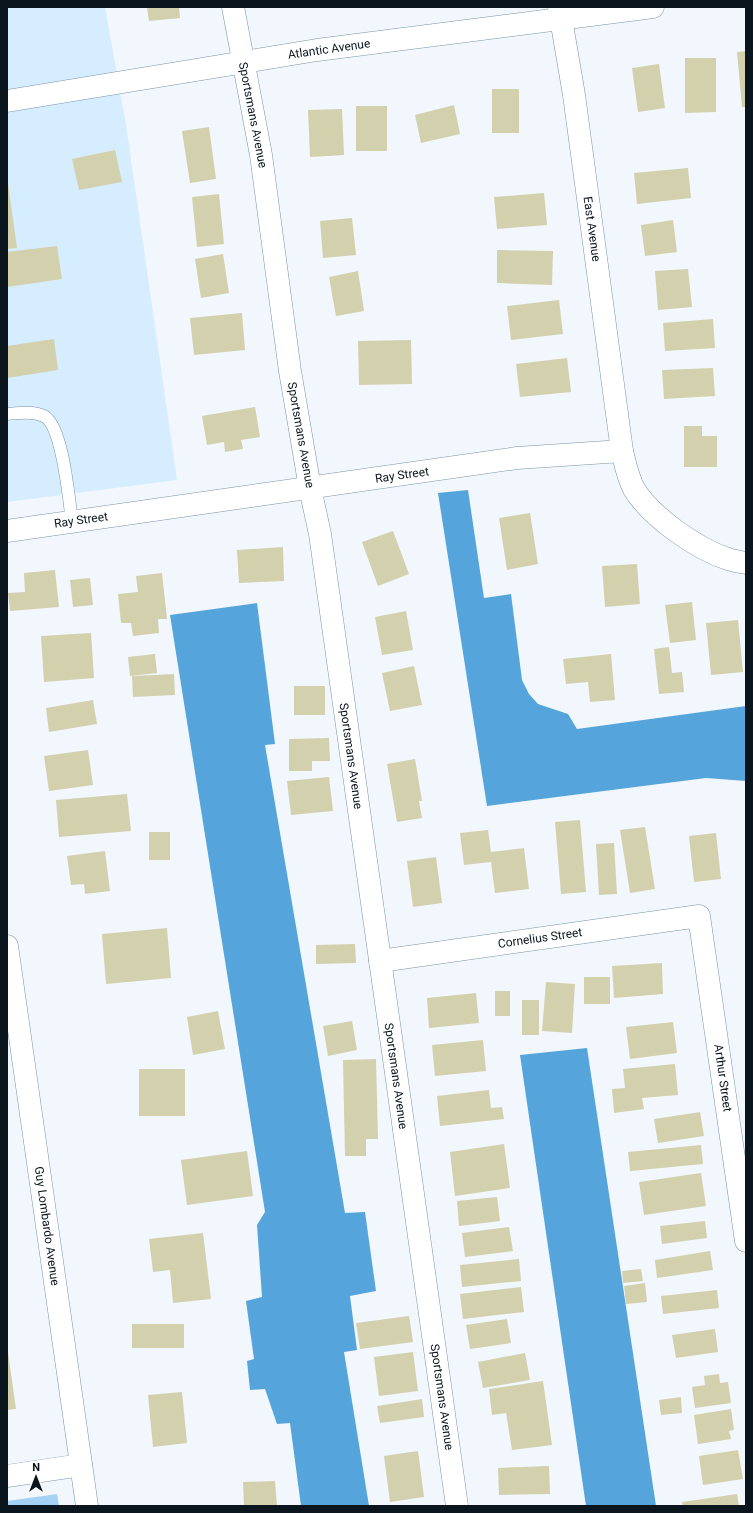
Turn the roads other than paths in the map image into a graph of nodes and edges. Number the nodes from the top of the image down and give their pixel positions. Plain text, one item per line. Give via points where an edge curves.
1 (233, 7) edge
2 (653, 7) edge
3 (560, 13) edge
4 (242, 62) junction
5 (7, 101) edge
6 (7, 414) edge
7 (622, 451) junction
8 (310, 488) junction
9 (72, 522) junction
10 (7, 531) edge
11 (746, 563) edge
12 (700, 916) joint
13 (8, 957) edge
14 (380, 961) junction
15 (746, 1241) edge
16 (81, 1465) junction
17 (7, 1476) edge
18 (87, 1506) edge
19 (457, 1506) edge

1 - 4 street, Sportsmans Avenue
2 - 3 street, Atlantic Avenue
3 - 4 street, Atlantic Avenue
3 - 7 street, East Avenue via 574,95
4 - 5 street, Atlantic Avenue
4 - 8 street, Sportsmans Avenue via 261,155 290,371
6 - 9 lane via 28,412 45,416 51,424 63,454
7 - 8 street, Ray Street via 517,458
7 - 11 street via 633,487 658,517 695,544 728,559
8 - 9 street, Ray Street
8 - 14 street, Sportsmans Avenue via 320,534
9 - 10 street, Ray Street
12 - 14 street, Cornelius Street
12 - 15 street, Arthur Street
13 - 16 street, Guy Lombardo Avenue
14 - 19 street, Sportsmans Avenue
16 - 17 street
16 - 18 street, Guy Lombardo Avenue

